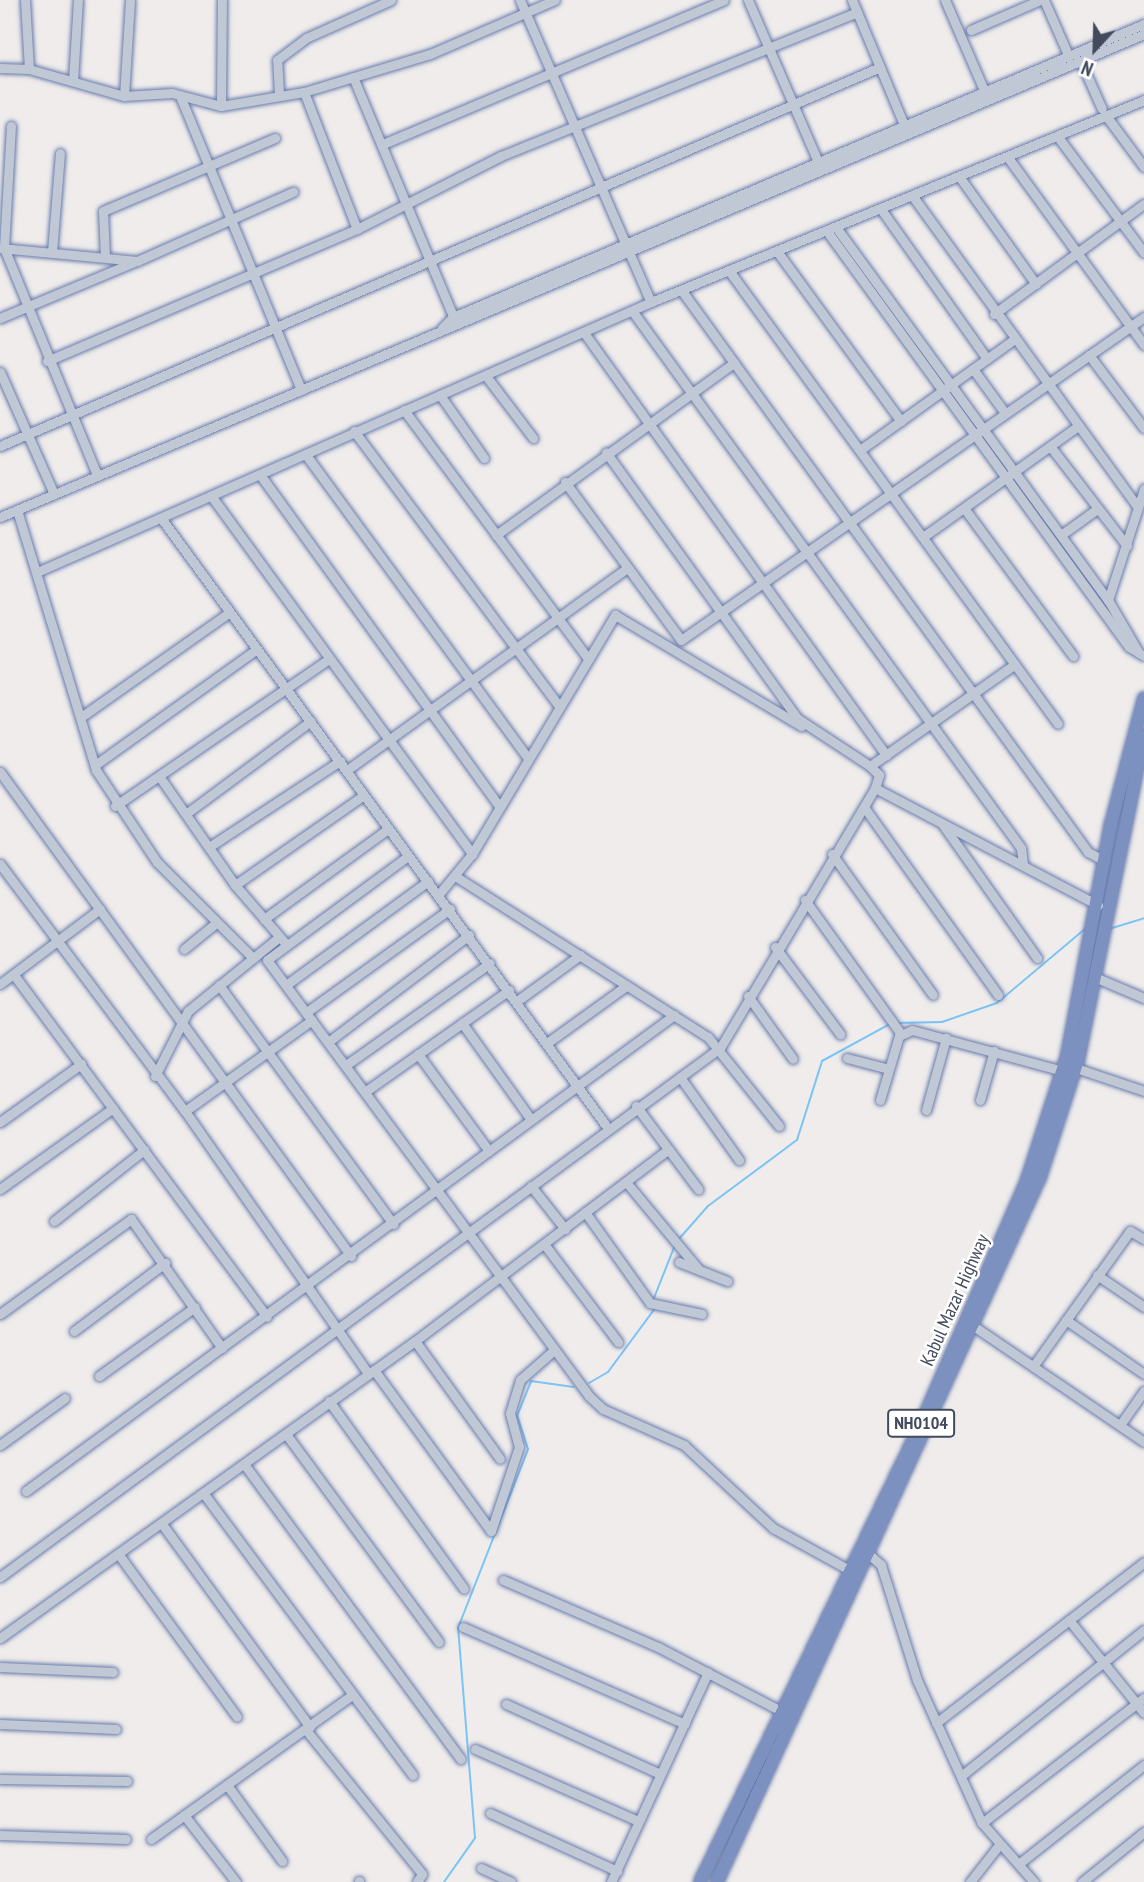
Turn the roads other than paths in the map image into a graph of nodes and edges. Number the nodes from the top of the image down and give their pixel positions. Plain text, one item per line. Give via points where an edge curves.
1 (26, 0) edge
2 (78, 0) edge
3 (130, 0) edge
4 (222, 0) edge
5 (391, 0) edge
6 (520, 0) edge
7 (555, 0) edge
8 (724, 0) edge
9 (748, 0) edge
10 (852, 0) edge
11 (945, 0) edge
12 (1042, 0) edge
13 (525, 12) junction
14 (857, 12) junction
15 (1144, 24) edge
16 (971, 30) dead end
17 (1144, 34) edge
18 (769, 50) junction
19 (1069, 57) junction
20 (1081, 62) junction
21 (880, 67) junction
22 (0, 68) edge
23 (29, 69) junction
24 (550, 69) junction
25 (354, 78) junction
26 (73, 81) junction
27 (984, 90) junction
28 (304, 92) junction
29 (279, 94) junction
30 (124, 96) junction
31 (180, 96) junction
32 (1144, 100) edge
33 (792, 105) junction
34 (221, 106) junction
35 (1105, 113) junction
36 (10, 125) dead end
37 (575, 125) junction
38 (904, 125) junction
39 (1058, 137) junction
40 (275, 138) dead end
41 (383, 144) junction
42 (60, 153) dead end
43 (1009, 159) junction
44 (818, 162) junction
45 (206, 165) junction
46 (1144, 167) edge
47 (823, 172) junction
48 (961, 179) junction
49 (601, 188) junction
50 (293, 192) dead end
51 (914, 198) junction
52 (1144, 204) edge
53 (405, 205) junction
54 (883, 212) junction
55 (229, 219) junction
56 (1121, 222) junction
57 (357, 229) junction
58 (833, 232) junction
59 (624, 244) junction
60 (2, 248) edge
61 (52, 252) junction
62 (1078, 253) junction
63 (1144, 253) edge
64 (629, 254) junction
65 (779, 254) junction
66 (105, 257) junction
67 (138, 261) junction
68 (428, 262) junction
69 (730, 272) junction
70 (252, 276) junction
71 (1035, 284) junction
72 (682, 291) junction
73 (651, 302) junction
74 (25, 307) junction
75 (633, 312) junction
76 (994, 314) junction
77 (1144, 317) edge
78 (0, 318) edge
79 (456, 322) junction
80 (1131, 326) junction
81 (275, 328) junction
82 (584, 334) junction
83 (1013, 340) junction
84 (1144, 345) edge
85 (1089, 355) junction
86 (987, 359) junction
87 (47, 361) junction
88 (734, 363) junction
89 (973, 369) junction
90 (0, 372) edge
91 (486, 376) junction
92 (1045, 386) junction
93 (947, 388) junction
94 (301, 390) junction
95 (689, 391) junction
96 (440, 395) junction
97 (404, 410) junction
98 (1005, 413) junction
99 (72, 415) junction
100 (648, 421) junction
101 (901, 421) junction
102 (1075, 428) junction
103 (1144, 428) edge
104 (354, 431) junction
105 (979, 432) junction
106 (27, 435) junction
107 (533, 438) dead end
108 (0, 446) edge
109 (1050, 446) junction
110 (860, 450) junction
111 (606, 452) junction
112 (306, 455) junction
113 (484, 458) dead end
114 (97, 475) junction
115 (1011, 475) junction
116 (261, 476) junction
117 (565, 482) junction
118 (1144, 489) edge
119 (891, 492) junction
120 (54, 494) junction
121 (212, 497) junction
122 (964, 508) junction
123 (1138, 508) junction
124 (1097, 509) junction
125 (17, 510) junction
126 (0, 517) edge
127 (161, 519) junction
128 (848, 522) junction
129 (496, 535) junction
130 (1061, 535) junction
131 (923, 537) junction
132 (1128, 546) junction
133 (806, 550) junction
134 (627, 568) junction
135 (37, 572) junction
136 (765, 581) junction
137 (1109, 607) junction
138 (723, 611) junction
139 (230, 612) junction
140 (557, 617) junction
141 (257, 649) junction
142 (516, 649) junction
143 (1142, 654) edge
144 (1073, 656) dead end
145 (329, 659) junction
146 (588, 659) junction
147 (1015, 664) junction
148 (473, 678) junction
149 (286, 688) junction
150 (972, 691) junction
151 (1144, 698) edge
152 (559, 706) junction
153 (430, 709) junction
154 (81, 717) junction
155 (311, 721) junction
156 (929, 721) junction
157 (1058, 724) dead end
158 (808, 730) junction
159 (1144, 737) edge
160 (388, 740) junction
161 (886, 755) junction
162 (528, 758) junction
163 (340, 761) junction
164 (1131, 761) junction
165 (95, 765) junction
166 (870, 766) junction
167 (347, 770) junction
168 (0, 772) edge
169 (159, 776) junction
170 (875, 788) junction
171 (364, 795) junction
172 (115, 806) junction
173 (500, 807) junction
174 (863, 807) junction
175 (187, 813) junction
176 (943, 825) junction
177 (388, 829) junction
178 (209, 847) junction
179 (472, 854) junction
180 (832, 854) junction
181 (408, 856) junction
182 (1105, 861) junction
183 (0, 864) edge
184 (1023, 865) junction
185 (455, 876) junction
186 (428, 881) junction
187 (235, 885) junction
188 (439, 894) junction
189 (805, 900) junction
190 (1098, 905) junction
191 (100, 909) junction
192 (450, 909) junction
193 (264, 919) junction
194 (1101, 922) junction
195 (214, 926) junction
196 (469, 935) junction
197 (282, 940) junction
198 (57, 942) junction
199 (775, 947) junction
200 (184, 949) dead end
201 (580, 955) junction
202 (253, 958) junction
203 (1037, 958) dead end
204 (490, 964) junction
205 (14, 975) junction
206 (1092, 982) junction
207 (0, 984) edge
208 (219, 985) junction
209 (286, 985) junction
210 (626, 986) junction
211 (509, 990) junction
212 (933, 995) dead end
213 (999, 995) dead end
214 (748, 996) junction
215 (1144, 998) edge
216 (517, 1001) junction
217 (674, 1015) junction
218 (310, 1016) junction
219 (462, 1023) junction
220 (184, 1026) junction
221 (900, 1032) junction
222 (840, 1034) dead end
223 (946, 1038) junction
224 (328, 1042) junction
225 (547, 1043) junction
226 (720, 1048) junction
227 (269, 1050) junction
228 (993, 1051) junction
229 (418, 1054) junction
230 (846, 1058) dead end
231 (793, 1059) dead end
232 (80, 1064) junction
233 (1071, 1064) junction
234 (346, 1065) junction
235 (889, 1069) junction
236 (155, 1076) junction
237 (680, 1077) junction
238 (226, 1081) junction
239 (578, 1086) junction
240 (366, 1091) junction
241 (1144, 1091) edge
242 (880, 1100) dead end
243 (980, 1100) dead end
244 (636, 1106) junction
245 (113, 1108) junction
246 (926, 1110) dead end
247 (185, 1111) junction
248 (530, 1118) junction
249 (0, 1122) edge
250 (779, 1126) dead end
251 (607, 1127) junction
252 (669, 1149) junction
253 (144, 1150) junction
254 (489, 1151) junction
255 (739, 1160) dead end
256 (626, 1182) junction
257 (531, 1186) junction
258 (0, 1189) edge
259 (437, 1189) junction
260 (698, 1189) dead end
261 (585, 1212) junction
262 (54, 1221) dead end
263 (393, 1224) junction
264 (565, 1229) junction
265 (467, 1230) junction
266 (1012, 1231) junction
267 (1144, 1238) edge
268 (544, 1244) junction
269 (351, 1256) junction
270 (679, 1262) dead end
271 (165, 1263) junction
272 (699, 1270) junction
273 (1097, 1275) junction
274 (500, 1276) junction
275 (727, 1281) dead end
276 (308, 1286) junction
277 (195, 1307) junction
278 (1144, 1307) edge
279 (0, 1314) edge
280 (702, 1314) dead end
281 (267, 1317) junction
282 (1066, 1320) junction
283 (335, 1326) junction
284 (975, 1326) junction
285 (74, 1331) dead end
286 (415, 1341) junction
287 (618, 1342) dead end
288 (222, 1348) junction
289 (553, 1351) junction
290 (953, 1363) junction
291 (1034, 1365) junction
292 (371, 1372) junction
293 (1144, 1374) edge
294 (99, 1376) dead end
295 (1144, 1391) edge
296 (65, 1398) dead end
297 (329, 1401) junction
298 (1120, 1424) junction
299 (286, 1434) junction
300 (1144, 1442) edge
301 (0, 1445) edge
302 (500, 1459) dead end
303 (244, 1464) junction
304 (26, 1491) dead end
305 (204, 1494) junction
306 (162, 1524) junction
307 (865, 1551) junction
308 (119, 1555) junction
309 (1144, 1562) edge
310 (849, 1570) junction
311 (0, 1577) edge
312 (861, 1577) junction
313 (503, 1580) dead end
314 (464, 1589) dead end
315 (1069, 1620) junction
316 (463, 1627) dead end
317 (1144, 1630) edge
318 (0, 1638) edge
319 (439, 1642) dead end
320 (1103, 1662) junction
321 (0, 1667) edge
322 (113, 1672) dead end
323 (708, 1672) junction
324 (352, 1695) junction
325 (1140, 1700) edge
326 (506, 1704) dead end
327 (779, 1710) junction
328 (1144, 1713) edge
329 (237, 1717) dead end
330 (936, 1723) junction
331 (0, 1724) edge
332 (685, 1724) junction
333 (116, 1729) dead end
334 (308, 1729) junction
335 (475, 1749) dead end
336 (461, 1759) dead end
337 (1144, 1765) edge
338 (660, 1774) junction
339 (413, 1775) dead end
340 (961, 1776) junction
341 (0, 1779) edge
342 (127, 1781) dead end
343 (227, 1785) junction
344 (490, 1813) dead end
345 (184, 1815) junction
346 (638, 1821) junction
347 (982, 1823) junction
348 (1144, 1832) edge
349 (0, 1835) edge
350 (126, 1839) dead end
351 (150, 1839) dead end
352 (999, 1845) junction
353 (282, 1861) dead end
354 (1021, 1861) junction
355 (481, 1868) dead end
356 (617, 1871) junction
357 (236, 1882) edge
358 (417, 1882) edge
359 (511, 1882) edge
360 (611, 1882) edge
361 (700, 1882) edge
362 (717, 1882) edge
363 (970, 1882) edge
364 (1034, 1882) edge
365 (1082, 1882) edge

1 - 23 street
2 - 26 street
3 - 30 street
4 - 34 street
5 - 29 street via 306,38 277,60
6 - 13 street
7 - 13 street
8 - 24 street
9 - 18 street
10 - 14 street
11 - 27 street
12 - 16 street
12 - 19 street
13 - 24 street
13 - 25 street via 430,54
14 - 18 street
14 - 21 street
15 - 19 street
17 - 20 street
18 - 33 street
18 - 37 street
19 - 27 street
20 - 35 street
20 - 47 street
21 - 33 street
21 - 38 street
22 - 23 street
23 - 26 street
24 - 37 street
24 - 41 street
25 - 28 street
25 - 41 street
26 - 30 street
27 - 38 street
28 - 29 street
28 - 57 street
29 - 34 street
30 - 31 street
31 - 34 street
31 - 45 street
32 - 35 street
33 - 44 street
33 - 49 street
35 - 39 street
35 - 46 street
36 - 60 street
37 - 49 street
37 - 53 street
38 - 44 street
39 - 43 street
39 - 56 street
40 - 45 street
41 - 53 street
42 - 61 street
43 - 48 street
43 - 62 street
44 - 47 street
44 - 59 street
45 - 55 street
45 - 66 street via 103,211
47 - 64 street
48 - 51 street
48 - 71 street
49 - 59 street
49 - 68 street
50 - 55 street
51 - 54 street
51 - 76 street
52 - 56 street
53 - 57 street
53 - 68 street
54 - 58 street
54 - 86 street
55 - 67 street
55 - 70 street
56 - 62 street
56 - 63 street
57 - 70 street
58 - 65 street
58 - 93 street
59 - 64 street
59 - 79 street
60 - 61 street
60 - 74 street
61 - 66 street
62 - 71 street
62 - 80 street
64 - 73 street
64 - 79 street
65 - 69 street
65 - 101 street
66 - 67 street
67 - 74 street
68 - 79 street
68 - 81 street
69 - 72 street
69 - 110 street
70 - 81 street
70 - 87 street
71 - 76 street
72 - 73 street
72 - 88 street
73 - 75 street
74 - 78 street
74 - 87 street
75 - 82 street
75 - 95 street
76 - 83 street
77 - 80 street
79 - 94 street
80 - 84 street
80 - 85 street
81 - 94 street
81 - 99 street
82 - 91 street
82 - 100 street
83 - 86 street
83 - 92 street
85 - 92 street
85 - 103 street
86 - 89 street
87 - 99 street
88 - 95 street
88 - 128 street
89 - 93 street
89 - 98 street
90 - 106 street
91 - 96 street
91 - 107 street
92 - 98 street
92 - 102 street
93 - 101 street
93 - 105 street
94 - 114 street
95 - 100 street
95 - 133 street
96 - 97 street
96 - 113 street
97 - 104 street
97 - 129 street
98 - 105 street
99 - 106 street
99 - 114 street
100 - 111 street
100 - 136 street
101 - 110 street
102 - 109 street
102 - 123 street
104 - 112 street
104 - 142 street
105 - 115 street
105 - 119 street
106 - 108 street
106 - 120 street
109 - 115 street
109 - 124 street
110 - 119 street
111 - 117 street
111 - 138 street
112 - 116 street
112 - 148 street
114 - 120 street
115 - 122 street
115 - 130 street
115 - 137 street
116 - 121 street
116 - 153 street
117 - 129 street
117 - 134 street
118 - 123 street
119 - 128 street
119 - 131 street
120 - 125 street
121 - 127 street
121 - 145 street
122 - 131 street
122 - 144 street
123 - 132 street
124 - 130 street
124 - 132 street
125 - 126 street
125 - 135 street
127 - 135 street
127 - 139 street
128 - 133 street
128 - 150 street
129 - 140 street
130 - 137 street
131 - 147 street
132 - 137 street
133 - 136 street
133 - 156 street
134 - 138 street via 681,640
134 - 140 street
135 - 154 street
136 - 138 street
136 - 161 street
137 - 143 street
138 - 158 street
139 - 141 street
139 - 154 street
140 - 142 street
140 - 146 street
141 - 149 street
141 - 165 street
142 - 148 street
142 - 152 street
145 - 149 street
145 - 160 street
146 - 152 street
146 - 158 street via 615,615
147 - 150 street
147 - 157 street
148 - 153 street
148 - 162 street
149 - 155 street
149 - 169 street
150 - 156 street
150 - 182 street via 1088,852
151 - 164 highway, Kabul Mazar Highway / NH0104
152 - 162 street
153 - 160 street
153 - 173 street
154 - 165 street
155 - 163 street
155 - 175 street
156 - 161 street
156 - 184 street via 1021,848
158 - 166 street
159 - 164 highway, Kabul Mazar Highway / NH0104
160 - 167 street
160 - 179 street
161 - 166 street
162 - 173 street
163 - 167 street
163 - 178 street
164 - 182 highway, Kabul Mazar Highway / NH0104
164 - 194 highway, Kabul Mazar Highway / NH0104
165 - 172 street
166 - 170 street via 879,777
167 - 171 street
168 - 191 street
169 - 172 street
169 - 175 street
170 - 174 street
170 - 176 street
171 - 177 street
171 - 187 street
172 - 195 street
173 - 179 street
174 - 180 street
174 - 213 street
175 - 178 street
176 - 184 street
176 - 203 street
177 - 181 street
177 - 193 street
178 - 187 street
179 - 185 street
180 - 189 street
180 - 212 street
181 - 186 street
181 - 197 street
182 - 190 highway, Kabul Mazar Highway / NH0104
183 - 198 street
184 - 190 street
185 - 188 street
185 - 201 street
186 - 188 street
186 - 209 street
187 - 193 street
188 - 192 street
189 - 199 street
189 - 221 street
190 - 194 highway, Kabul Mazar Highway / NH0104
191 - 198 street
191 - 220 street
192 - 196 street
192 - 218 street
193 - 197 street
194 - 206 highway, Kabul Mazar Highway / NH0104
195 - 200 street
195 - 202 street
196 - 204 street
196 - 224 street
197 - 202 street
197 - 209 street via 267,960
198 - 205 street
198 - 236 street
199 - 214 street
199 - 222 street
201 - 210 street
201 - 216 street
202 - 208 street
204 - 211 street
204 - 234 street
205 - 207 street
205 - 232 street
206 - 215 street
206 - 233 highway, Kabul Mazar Highway / NH0104
208 - 220 street via 188,1011
208 - 227 street
209 - 218 street
210 - 217 street
210 - 225 street
211 - 216 street
211 - 219 street
214 - 226 street
214 - 231 street
216 - 225 street
217 - 226 street
217 - 239 street
218 - 224 street
218 - 227 street
219 - 229 street
219 - 248 street
220 - 236 street
220 - 238 street
221 - 223 street
221 - 235 street
223 - 228 street
223 - 246 street
224 - 234 street
225 - 239 street
226 - 237 street
226 - 250 street
227 - 238 street
227 - 263 street
228 - 233 street
228 - 243 street
229 - 240 street
229 - 254 street
230 - 235 street
232 - 245 street
232 - 249 street
233 - 241 street
233 - 266 highway, Kabul Mazar Highway / NH0104
234 - 240 street
235 - 242 street
236 - 247 street
237 - 244 street
237 - 255 street
238 - 247 street
238 - 269 street
239 - 248 street
239 - 251 street
240 - 259 street
244 - 251 street
244 - 252 street
245 - 253 street
245 - 258 street
247 - 276 street
248 - 254 street
251 - 257 street
252 - 256 street
252 - 260 street
253 - 262 street
253 - 281 street
254 - 259 street
256 - 261 street
256 - 272 street
257 - 264 street
257 - 265 street
259 - 263 street
259 - 265 street
261 - 264 street
261 - 280 street via 656,1304
263 - 269 street
264 - 268 street
265 - 274 street
265 - 283 street
266 - 284 highway, Kabul Mazar Highway / NH0104
266 - 290 highway, Kabul Mazar Highway / NH0104
267 - 273 street via 1130,1231
268 - 274 street
268 - 287 street
269 - 276 street
270 - 272 street
271 - 277 street
271 - 279 street via 136,1221 127,1219
271 - 285 street
272 - 275 street
273 - 278 street
273 - 282 street
274 - 286 street
274 - 289 street
276 - 281 street
276 - 283 street
277 - 288 street
277 - 294 street
281 - 288 street
282 - 291 street
282 - 293 street
283 - 292 street
283 - 311 street
284 - 290 highway, Kabul Mazar Highway / NH0104
284 - 291 street
286 - 292 street
286 - 302 street
288 - 304 street
289 - 292 street via 520,1380 510,1413 519,1447 491,1531
289 - 310 street via 603,1409 684,1445 774,1528
290 - 307 highway, Kabul Mazar Highway / NH0104
291 - 298 street
292 - 297 street
295 - 298 street
296 - 301 street
297 - 299 street
297 - 314 street
298 - 300 street
299 - 303 street
299 - 319 street
303 - 305 street
303 - 336 street
305 - 306 street
305 - 324 street
306 - 308 street
306 - 334 street
307 - 310 highway, Kabul Mazar Highway / NH0104
307 - 312 highway, Kabul Mazar Highway / NH0104
307 - 330 street via 881,1565
308 - 318 street
308 - 329 street
309 - 315 street
310 - 312 street
310 - 327 highway, Kabul Mazar Highway / NH0104
312 - 362 highway, Kabul Mazar Highway / NH0104
313 - 323 street
315 - 320 street
315 - 330 street
316 - 332 street
317 - 320 street
320 - 325 street
320 - 340 street
321 - 322 street
323 - 327 street
323 - 332 street
324 - 334 street
324 - 339 street
325 - 328 street
325 - 347 street
326 - 338 street
327 - 361 highway, Kabul Mazar Highway / NH0104
330 - 340 street
331 - 333 street
332 - 338 street
334 - 343 street
334 - 358 street via 422,1874
335 - 346 street
337 - 354 street
338 - 346 street
340 - 347 street
341 - 342 street
343 - 345 street
343 - 353 street
344 - 356 street
345 - 351 street
345 - 357 street
346 - 356 street
347 - 352 street
348 - 365 street
349 - 350 street
352 - 354 street
352 - 363 street
354 - 364 street
355 - 359 street
356 - 360 street

